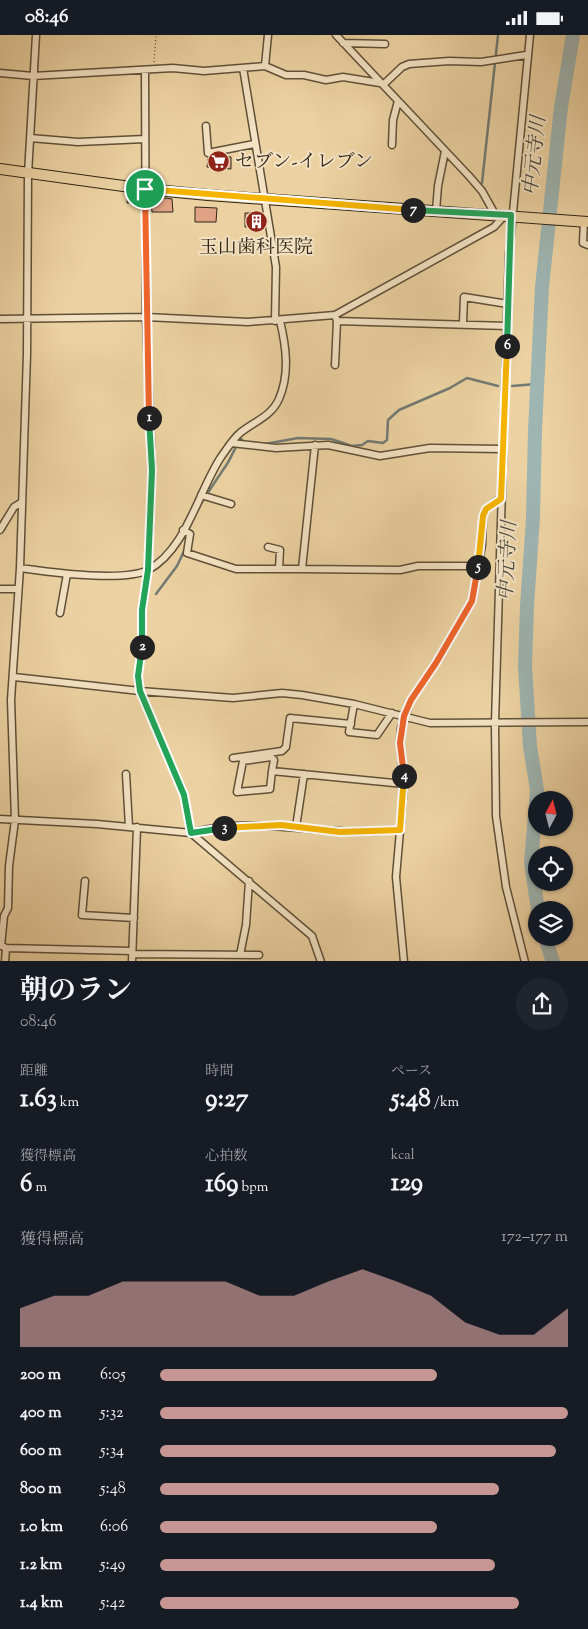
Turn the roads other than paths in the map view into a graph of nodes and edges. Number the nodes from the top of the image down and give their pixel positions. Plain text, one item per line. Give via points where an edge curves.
1 (36, 35) edge
2 (268, 35) edge
3 (336, 35) edge
4 (530, 35) edge
5 (343, 43) junction
6 (385, 44) dead end
7 (526, 55) junction
8 (265, 66) junction
9 (243, 68) junction
10 (144, 70) junction
11 (0, 73) edge
12 (33, 76) junction
13 (382, 84) junction
14 (398, 101) junction
15 (206, 126) dead end
16 (30, 138) junction
17 (145, 139) junction
18 (254, 144) junction
19 (392, 145) dead end
20 (445, 151) junction
21 (0, 169) edge
22 (28, 174) junction
23 (145, 189) junction
24 (265, 198) junction
25 (436, 211) junction
26 (507, 216) junction
27 (584, 221) edge
28 (588, 245) edge
29 (508, 304) junction
30 (146, 317) junction
31 (336, 318) junction
32 (0, 319) edge
33 (27, 320) junction
34 (278, 321) junction
35 (463, 323) junction
36 (508, 326) junction
37 (335, 365) dead end
38 (230, 443) junction
39 (315, 445) junction
40 (503, 449) junction
41 (201, 495) junction
42 (501, 499) junction
43 (22, 502) junction
44 (230, 504) dead end
45 (0, 530) edge
46 (183, 530) junction
47 (268, 547) dead end
48 (478, 566) junction
49 (20, 568) junction
50 (279, 569) junction
51 (302, 569) junction
52 (148, 570) junction
53 (67, 574) junction
54 (0, 589) edge
55 (17, 589) junction
56 (60, 613) dead end
57 (14, 677) junction
58 (140, 691) junction
59 (354, 704) junction
60 (392, 713) junction
61 (404, 716) junction
62 (588, 722) edge
63 (495, 723) junction
64 (351, 724) junction
65 (233, 757) dead end
66 (272, 771) junction
67 (126, 774) dead end
68 (304, 774) junction
69 (404, 783) junction
70 (0, 819) edge
71 (16, 820) junction
72 (129, 827) junction
73 (137, 827) junction
74 (296, 827) junction
75 (400, 830) junction
76 (191, 833) junction
77 (85, 881) dead end
78 (250, 881) junction
79 (134, 918) junction
80 (2, 946) edge
81 (240, 955) junction
82 (259, 955) dead end
83 (132, 956) edge
84 (5, 961) edge
85 (322, 961) edge
86 (404, 961) edge
87 (525, 961) edge

1 - 12 street
2 - 8 street
3 - 5 street
4 - 7 street
5 - 6 street
5 - 13 street
7 - 13 street via 480,62 409,64
7 - 26 street
8 - 9 street
8 - 13 street via 286,75 326,80 343,77
9 - 10 street
9 - 18 street
10 - 12 street
10 - 17 street
11 - 12 street
12 - 16 street
13 - 14 street
14 - 19 street
14 - 20 street
15 - 18 street via 208,153
16 - 17 street via 78,142
16 - 22 street
17 - 23 street
18 - 24 street
20 - 25 street
20 - 26 street
21 - 22 main road
22 - 23 main road
22 - 33 street
23 - 24 main road
23 - 30 street
24 - 25 main road
24 - 34 street via 276,267
25 - 26 main road
26 - 27 main road
26 - 29 street
26 - 31 street via 494,227
27 - 28 street via 583,243
29 - 35 street via 464,297
29 - 36 street
30 - 33 street
30 - 34 street
30 - 52 street via 152,470
31 - 34 street
31 - 35 street via 424,325
31 - 37 street
32 - 33 street
33 - 43 street
34 - 38 street via 286,348 284,387 267,415
35 - 36 street
36 - 40 street
38 - 39 street via 276,448
38 - 41 street
39 - 40 street via 338,446 380,456 430,449
39 - 51 street
40 - 42 street
41 - 44 street
41 - 46 street
42 - 48 street via 486,509 483,516
42 - 63 street
43 - 45 street via 14,507
43 - 49 street
46 - 50 street via 190,534 187,553 236,569
46 - 52 street via 168,557
47 - 50 street via 280,550
48 - 51 street via 418,566 400,570
48 - 61 street via 472,601
49 - 53 street
49 - 55 street
50 - 51 street
52 - 53 street via 136,574
52 - 58 street via 142,610
53 - 56 street
54 - 55 street
55 - 57 street
57 - 58 street
57 - 71 street via 11,700
58 - 59 street via 233,698 282,693
58 - 76 street via 184,795
59 - 60 street
59 - 64 street
60 - 61 street
60 - 64 street via 378,735 349,733
61 - 63 street via 430,723
61 - 69 street via 400,743
62 - 63 street
63 - 87 street via 496,816 506,887
64 - 65 street via 290,718 286,747 282,751
66 - 66 street via 270,789 237,792 243,761 271,757 274,760
66 - 68 street
67 - 72 street
68 - 69 street
68 - 74 street
69 - 75 street
70 - 71 street
71 - 72 street
71 - 80 street
72 - 73 street
73 - 76 street
73 - 79 street
74 - 75 street via 340,832
74 - 76 street via 235,827
75 - 86 street via 396,877
76 - 78 street
77 - 79 street via 82,915
78 - 81 street
78 - 85 street via 312,936
79 - 83 street
80 - 83 street
80 - 84 street
81 - 82 street
81 - 83 street

